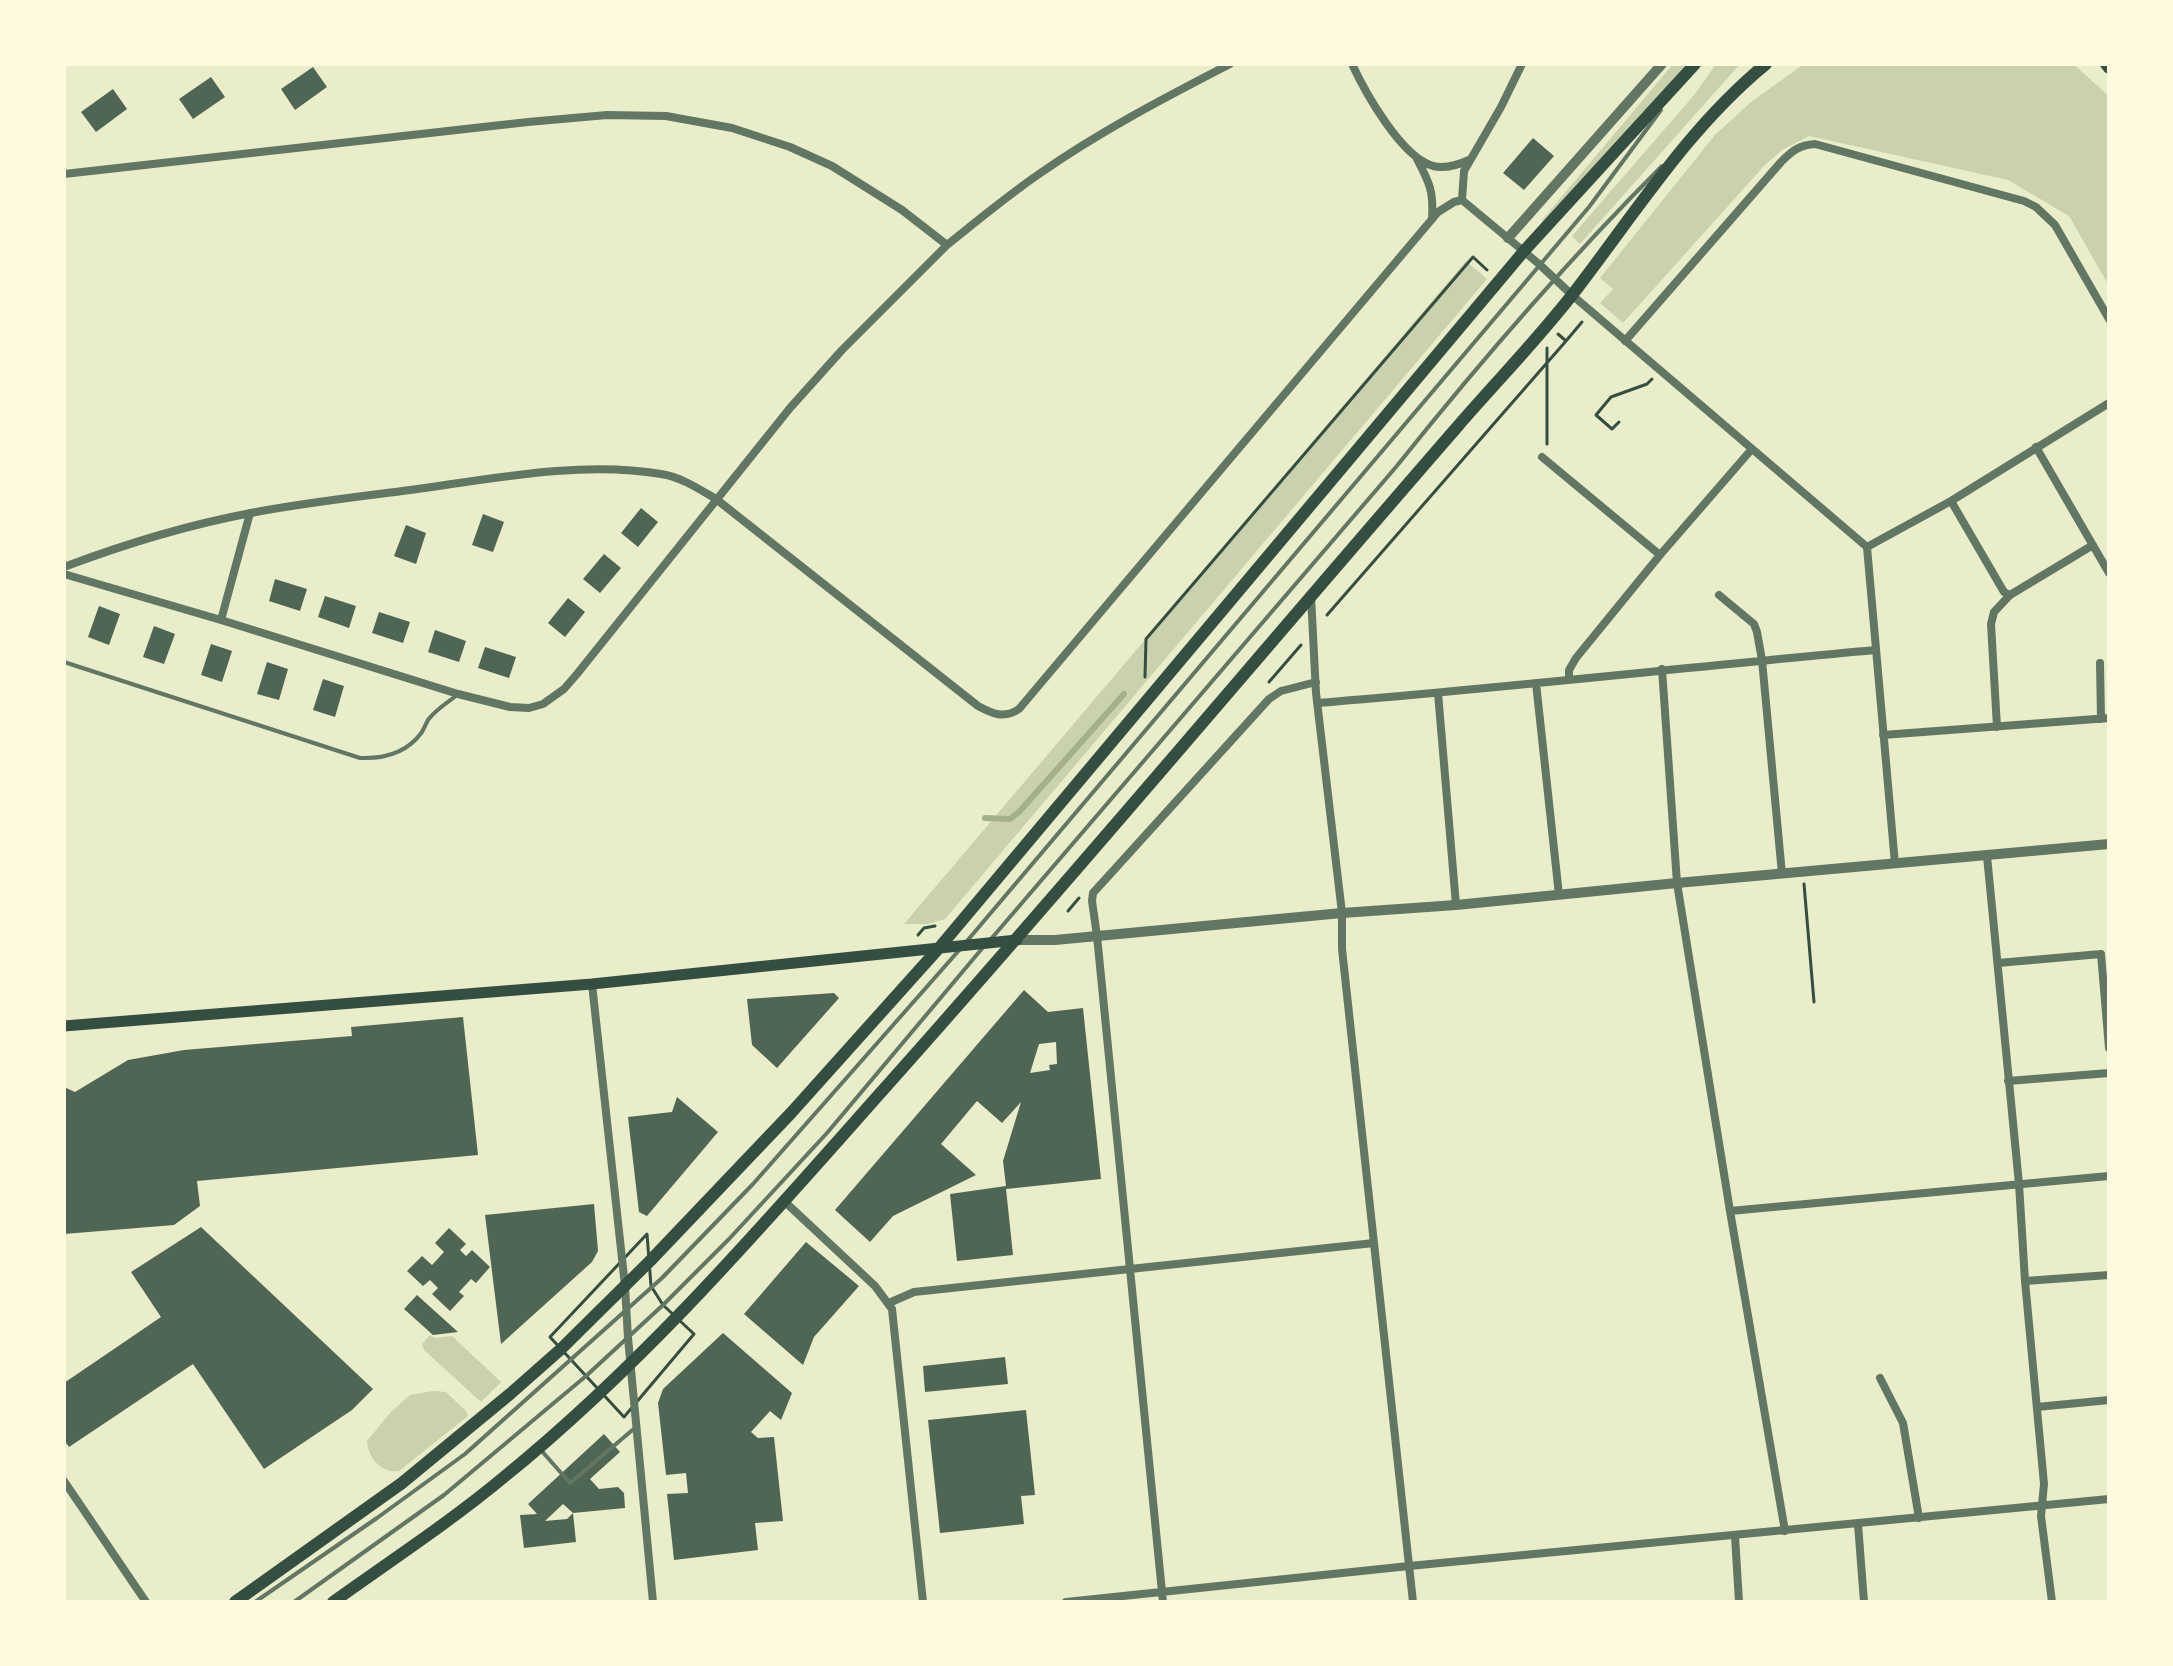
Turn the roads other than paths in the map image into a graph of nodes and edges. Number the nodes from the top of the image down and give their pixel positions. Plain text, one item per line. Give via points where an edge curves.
1 (1230, 64) edge
2 (1352, 64) edge
3 (1522, 64) edge
4 (1662, 64) edge
5 (1766, 64) edge
6 (1692, 68) edge
7 (1693, 134) junction
8 (1416, 156) junction
9 (1469, 160) junction
10 (64, 174) edge
11 (1462, 200) junction
12 (1432, 220) junction
13 (1508, 238) junction
14 (947, 245) junction
15 (1524, 251) junction
16 (1539, 264) junction
17 (1555, 280) junction
18 (1572, 295) junction
19 (2109, 319) edge
20 (1625, 341) junction
21 (2109, 403) edge
22 (2036, 447) junction
23 (1751, 450) junction
24 (1545, 459) road end
25 (716, 499) junction
26 (1951, 501) junction
27 (250, 513) junction
28 (2093, 545) junction
29 (1867, 547) junction
30 (1660, 555) junction
31 (64, 567) edge
32 (2109, 573) edge
33 (64, 574) edge
34 (1310, 595) junction
35 (1719, 595) dead end
36 (2010, 595) junction
37 (221, 620) junction
38 (1875, 650) junction
39 (1762, 660) junction
40 (64, 662) edge
41 (2100, 663) dead end
42 (1662, 669) junction
43 (1569, 679) junction
44 (1316, 682) junction
45 (1536, 683) junction
46 (1438, 693) junction
47 (458, 694) junction
48 (1317, 703) junction
49 (2105, 719) edge
50 (1997, 727) junction
51 (1883, 735) junction
52 (2109, 844) edge
53 (1987, 856) junction
54 (1895, 864) junction
55 (1782, 874) junction
56 (1677, 883) junction
57 (1559, 895) junction
58 (1456, 905) junction
59 (1342, 913) junction
60 (1097, 936) junction
61 (1017, 940) junction
62 (989, 941) junction
63 (964, 945) junction
64 (939, 948) junction
65 (1998, 963) junction
66 (592, 984) junction
67 (64, 1026) edge
68 (2109, 1048) edge
69 (2109, 1073) edge
70 (2008, 1081) junction
71 (2109, 1176) edge
72 (2019, 1184) junction
73 (784, 1201) junction
74 (1730, 1211) junction
75 (1374, 1243) junction
76 (1131, 1267) junction
77 (2109, 1275) edge
78 (2025, 1281) junction
79 (625, 1286) junction
80 (889, 1303) junction
81 (626, 1311) junction
82 (628, 1338) junction
83 (631, 1364) junction
84 (1880, 1378) dead end
85 (2109, 1400) edge
86 (2037, 1407) junction
87 (637, 1426) junction
88 (539, 1447) junction
89 (64, 1481) edge
90 (2109, 1499) edge
91 (2043, 1504) junction
92 (1919, 1518) junction
93 (1858, 1524) junction
94 (1785, 1531) junction
95 (1735, 1536) junction
96 (1409, 1566) junction
97 (1162, 1592) junction
98 (146, 1602) edge
99 (235, 1602) edge
100 (255, 1602) edge
101 (294, 1602) edge
102 (333, 1602) edge
103 (653, 1602) edge
104 (923, 1602) edge
105 (1066, 1602) edge
106 (1163, 1602) edge
107 (1413, 1602) edge
108 (1739, 1602) edge
109 (1864, 1602) edge
110 (2052, 1602) edge

1 - 14 street via 1096,137
2 - 8 street via 1389,128
3 - 9 street
4 - 13 street
5 - 7 main road
6 - 15 main road
6 - 16 lane via 1589,207
7 - 17 lane
7 - 18 main road
8 - 9 street via 1443,167
8 - 12 street via 1430,185
9 - 11 street
10 - 14 street via 528,122 666,116 732,128 832,166
11 - 12 street
11 - 13 street
12 - 25 street via 1012,713 994,715 978,706
13 - 15 street
14 - 25 street via 842,350
15 - 16 street
15 - 64 main road
16 - 17 street
16 - 63 lane
17 - 18 street
17 - 62 lane
18 - 20 street
18 - 34 main road
19 - 20 street via 2055,225 2036,207 1804,144 1781,162
20 - 23 street
21 - 22 street
22 - 26 street
22 - 28 street
23 - 29 street
23 - 30 street
24 - 30 street
25 - 27 street via 664,474 574,471
25 - 47 street via 554,698 529,708
26 - 29 street
26 - 36 street
27 - 31 street via 156,535
27 - 37 street
28 - 32 street
28 - 36 street
29 - 38 street
30 - 43 street via 1576,658
33 - 37 street
34 - 44 street
34 - 61 main road
35 - 39 street via 1754,624
36 - 50 street via 1994,612 1991,624
37 - 47 street
38 - 39 street
38 - 51 street
39 - 42 street
39 - 55 street
40 - 47 lane via 360,758 381,759 402,750
41 - 49 street
42 - 43 street
42 - 56 street
43 - 45 street
44 - 48 street
44 - 60 street via 1269,699 1102,881 1092,901
45 - 46 street
45 - 57 street
46 - 48 street
46 - 58 street
48 - 59 street
49 - 50 street
50 - 51 street
51 - 54 street
52 - 53 street
53 - 54 street
53 - 65 street
54 - 55 street
55 - 56 street
56 - 57 street
56 - 74 street
57 - 58 street
58 - 59 street
59 - 60 street
59 - 75 street
60 - 61 street
60 - 76 street
61 - 62 main road
61 - 73 main road
62 - 63 main road
62 - 82 lane via 807,1155
63 - 64 main road
63 - 81 lane via 753,1184
64 - 66 main road
64 - 79 main road
65 - 68 street via 2101,954
65 - 70 street
66 - 67 main road
66 - 79 street
69 - 70 street
70 - 72 street
71 - 72 street
72 - 74 street
72 - 78 street
73 - 80 street
73 - 83 main road
74 - 94 street
75 - 76 street
75 - 96 street
76 - 80 street via 914,1292
76 - 97 street
77 - 78 street
78 - 86 street
79 - 81 street
79 - 99 main road via 459,1437
80 - 104 street
81 - 82 street
81 - 100 lane via 465,1454
82 - 83 street
82 - 101 lane via 444,1495
83 - 87 street
83 - 88 main road
84 - 92 street via 1903,1423
85 - 86 street
86 - 91 street
87 - 88 lane via 570,1483
87 - 103 street
88 - 102 main road
89 - 98 street
90 - 91 street
91 - 92 street
91 - 110 street
92 - 93 street
93 - 94 street
93 - 109 street
94 - 95 street
95 - 96 street
95 - 108 street
96 - 97 street
96 - 107 street
97 - 105 street
97 - 106 street

